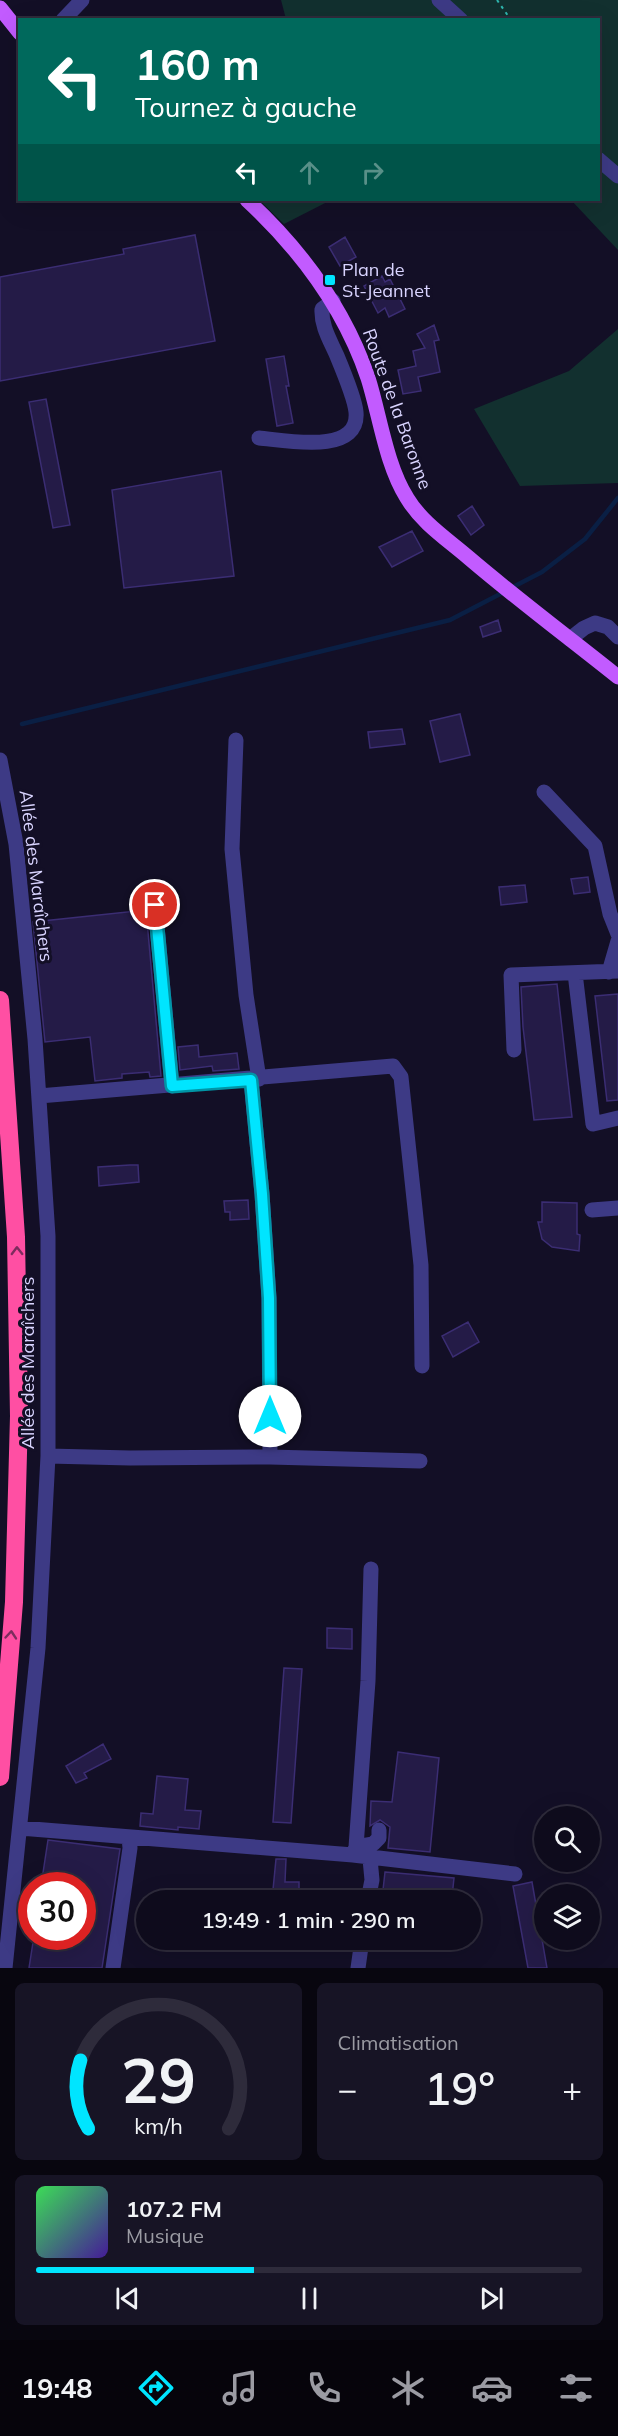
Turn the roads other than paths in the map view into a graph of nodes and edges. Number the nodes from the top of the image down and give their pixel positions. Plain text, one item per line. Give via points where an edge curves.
1 (82, 0) edge
2 (439, 0) edge
3 (0, 8) edge
4 (65, 18) edge
5 (459, 18) edge
6 (18, 30) edge
7 (600, 161) edge
8 (618, 176) edge
9 (248, 201) edge
10 (333, 301) junction
11 (259, 438) dead end
12 (618, 637) edge
13 (570, 639) junction
14 (618, 677) edge
15 (236, 740) dead end
16 (0, 760) edge
17 (544, 792) dead end
18 (155, 905) dead end
19 (618, 934) edge
20 (618, 941) edge
21 (614, 971) edge
22 (575, 973) junction
23 (0, 1000) edge
24 (514, 1050) dead end
25 (255, 1079) junction
26 (172, 1086) junction
27 (39, 1096) junction
28 (618, 1118) edge
29 (618, 1208) edge
30 (592, 1210) dead end
31 (422, 1366) dead end
32 (48, 1455) junction
33 (270, 1457) junction
34 (420, 1461) dead end
35 (371, 1569) dead end
36 (0, 1777) edge
37 (20, 1828) junction
38 (379, 1830) dead end
39 (129, 1837) junction
40 (354, 1851) junction
41 (370, 1859) junction
42 (515, 1874) dead end
43 (370, 1890) edge
44 (361, 1950) edge
45 (4, 1968) edge
46 (112, 1968) edge
47 (358, 1968) edge

1 - 4 street
2 - 5 street
3 - 6 main road
7 - 8 street
9 - 10 main road, Route de la Baronne via 288,241
10 - 11 street via 322,309 322,321 357,413 354,428 344,437 319,443
10 - 13 main road, Route de la Baronne via 368,378 396,476 407,498 437,532
12 - 13 street via 608,627 595,623
13 - 14 main road, Route de la Baronne
15 - 25 street via 232,849
16 - 27 street, Allée des Maraîchers via 16,844
17 - 19 street via 596,846
18 - 26 street
20 - 21 street
21 - 22 street
22 - 24 street via 511,975
22 - 28 street via 593,1124
36 -> 23 highway via 14,1602 19,1416 16,1237
25 - 26 street
25 - 31 street via 393,1066 400,1077 421,1265
25 - 33 street via 269,1298
26 - 27 street
27 - 32 street, Allée des Maraîchers via 48,1236
29 - 30 street
32 - 33 street
32 - 37 street, Allée des Maraîchers via 38,1648
33 - 34 street
35 - 40 street via 368,1681
37 - 39 street
37 - 45 street, Allée des Maraîchers
38 - 40 street via 379,1838 373,1844
39 - 40 street
39 - 46 street
40 - 41 street
41 - 42 street
41 - 43 street
44 - 47 street

